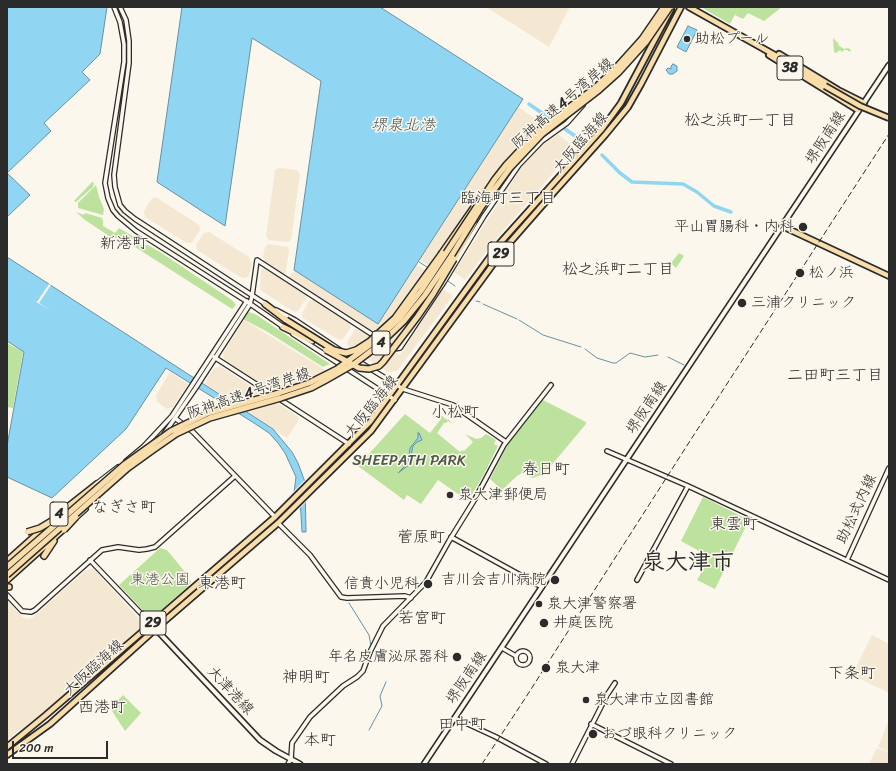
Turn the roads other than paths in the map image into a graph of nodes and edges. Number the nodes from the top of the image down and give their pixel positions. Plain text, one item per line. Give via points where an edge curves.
1 (114, 7) edge
2 (120, 7) edge
3 (664, 7) edge
4 (671, 7) edge
5 (681, 7) edge
6 (689, 7) edge
7 (754, 43) junction
8 (889, 65) edge
9 (595, 85) dead end
10 (864, 102) junction
11 (858, 110) junction
12 (889, 118) edge
13 (495, 179) junction
14 (482, 206) junction
15 (782, 226) junction
16 (889, 276) edge
17 (252, 296) junction
18 (246, 301) junction
19 (250, 304) junction
20 (265, 304) junction
21 (283, 327) junction
22 (213, 357) junction
23 (396, 385) junction
24 (551, 385) dead end
25 (403, 389) junction
26 (389, 396) junction
27 (395, 400) junction
28 (174, 417) junction
29 (506, 442) junction
30 (349, 444) junction
31 (606, 452) dead end
32 (627, 460) junction
33 (889, 468) edge
34 (111, 476) junction
35 (235, 476) junction
36 (97, 484) junction
37 (688, 486) junction
38 (102, 491) junction
39 (77, 517) junction
40 (275, 517) junction
41 (278, 523) junction
42 (27, 532) dead end
43 (451, 537) junction
44 (44, 556) dead end
45 (90, 560) junction
46 (847, 560) junction
47 (7, 562) edge
48 (7, 568) edge
49 (7, 575) edge
50 (7, 579) edge
51 (637, 580) dead end
52 (889, 580) edge
53 (542, 587) junction
54 (7, 595) edge
55 (411, 598) junction
56 (151, 624) junction
57 (156, 630) junction
58 (502, 648) junction
59 (516, 656) dead end
60 (615, 683) dead end
61 (455, 718) junction
62 (591, 724) junction
63 (7, 747) edge
64 (7, 755) edge
65 (291, 759) junction
66 (288, 764) edge
67 (300, 764) edge
68 (424, 764) edge
69 (546, 764) edge
70 (572, 764) edge
71 (671, 764) edge

1 - 18 street via 120,22 124,62 106,176 106,191 110,204 118,216 136,231
2 - 17 street via 126,20 129,41 129,64 114,175 120,205 135,220
3 - 13 highway, 阪神高速4号湾岸線 / 4, bridge via 642,39 615,69 596,87 538,131
4 - 14 highway, 阪神高速4号湾岸線 / 4, bridge via 627,64 604,86 531,144
4 - 23 main road, 大阪臨海線 / 29 via 621,102 602,129 500,243
5 - 25 main road, 大阪臨海線 / 29 via 628,107 505,248
6 - 7 main road, 38
7 - 10 main road, 38 via 780,54 838,90
7 - 11 main road, 38 via 756,47
7 - 12 main road, 38, bridge via 860,106
8 - 10 main road, 堺阪南線
9 - 17 street via 565,125 542,141 519,165 400,348 394,349 257,260
10 - 11 main road, 堺阪南線
11 - 15 main road, 堺阪南線
13 - 20 highway, bridge via 402,309 362,347 349,352 338,352
13 - 34 highway, 阪神高速4号湾岸線 / 4, bridge via 411,305 388,331 366,349 337,369 309,383 221,408 182,424 149,445
14 - 21 highway, bridge via 433,294 379,366 359,368
14 - 38 highway, 阪神高速4号湾岸線 / 4, bridge via 415,308 392,334 366,356 311,388 223,413 186,428 152,450
15 - 16 main road
15 - 32 main road, 堺阪南線
17 - 18 street
17 - 19 street
17 - 20 street
18 - 19 street
18 - 22 street
19 - 21 street
19 - 22 street
20 - 23 street
21 - 26 street
22 - 28 street
22 - 30 street
23 - 25 street
23 - 26 main road, 大阪臨海線 / 29
24 - 29 street
25 - 27 main road, 大阪臨海線 / 29
25 - 29 street via 453,405
26 - 27 street
26 - 30 main road, 大阪臨海線 / 29 via 370,422
27 - 41 main road, 大阪臨海線 / 29 via 371,431
28 - 35 street
28 - 36 street via 144,446
28 - 39 street via 157,442
29 - 43 street
30 - 40 main road, 大阪臨海線 / 29
31 - 32 street
32 - 37 street
32 - 53 main road, 堺阪南線
33 - 46 street, 助松式内線
34 - 42 highway, bridge via 55,520
34 - 48 highway, 阪神高速4号湾岸線 / 4, bridge
35 - 40 street
35 - 45 street via 155,547 147,550 110,548 102,550
36 - 47 street
36 - 47 highway, 4
37 - 46 street
37 - 51 street
38 - 44 highway, bridge via 59,535
38 - 49 highway, 阪神高速4号湾岸線 / 4, bridge
39 - 50 street
39 - 50 highway
40 - 56 main road, 大阪臨海線 / 29
41 - 55 street via 310,555 341,597
41 - 57 main road, 大阪臨海線 / 29
43 - 53 street
43 - 55 street via 426,582
45 - 54 street via 31,612 22,611
45 - 56 street
46 - 52 street
53 - 58 main road, 堺阪南線
55 - 65 street via 381,629 363,671 310,717 292,743
56 - 57 main road, 大津港線
56 - 63 main road, 大阪臨海線 / 29
57 - 64 main road, 大阪臨海線 / 29 via 50,724
57 - 65 main road, 大津港線 via 260,740
58 - 59 street
58 - 61 main road, 堺阪南線
60 - 62 street
61 - 68 main road, 堺阪南線
61 - 69 street
62 - 70 street
62 - 71 street
65 - 66 street
65 - 67 main road, 大津港線

